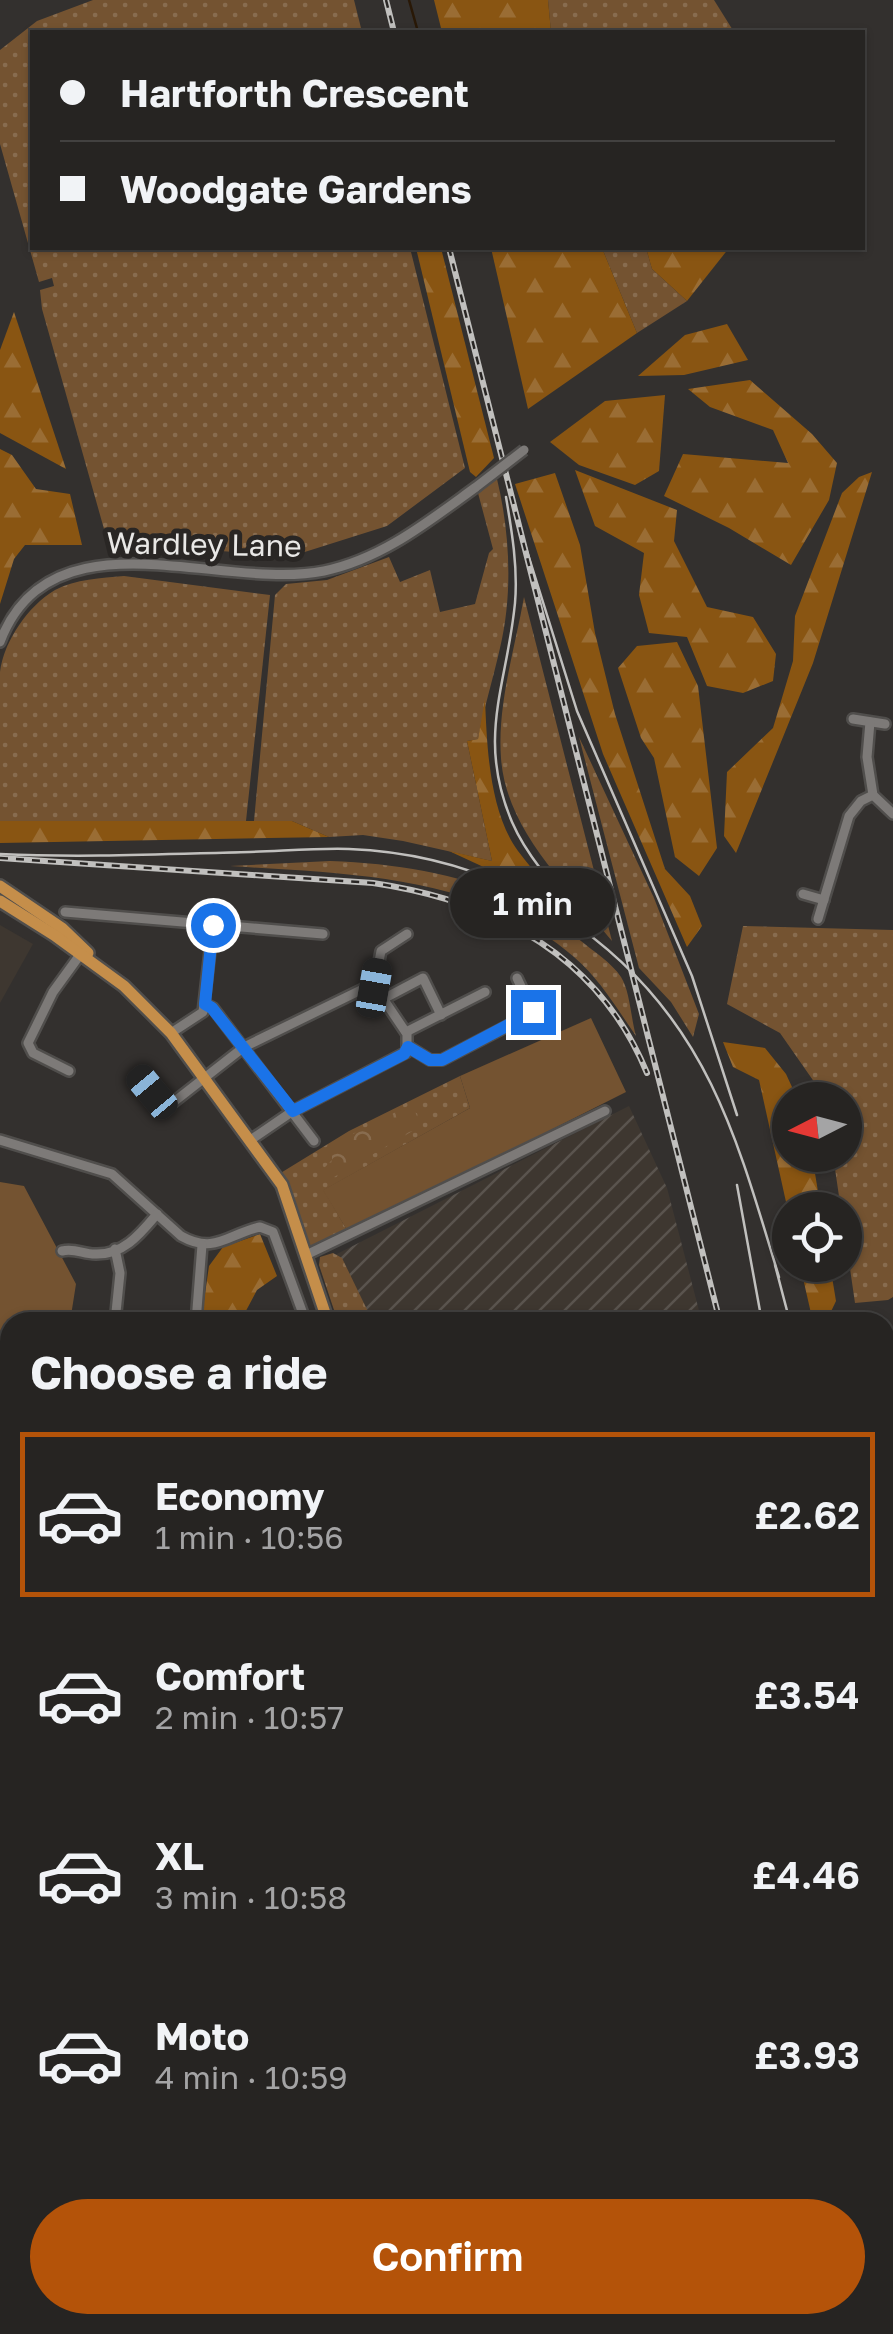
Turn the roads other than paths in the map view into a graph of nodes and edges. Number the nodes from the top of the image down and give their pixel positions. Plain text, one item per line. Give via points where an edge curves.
1 (524, 450) dead end
2 (0, 642) edge
3 (852, 719) dead end
4 (870, 722) junction
5 (885, 724) dead end
6 (873, 796) junction
7 (893, 814) edge
8 (0, 886) edge
9 (803, 894) dead end
10 (824, 900) junction
11 (0, 901) edge
12 (66, 912) dead end
13 (818, 918) dead end
14 (213, 925) junction
15 (58, 931) junction
16 (324, 934) dead end
17 (407, 934) dead end
18 (82, 951) junction
19 (517, 978) dead end
20 (374, 988) junction
21 (485, 992) dead end
22 (385, 998) junction
23 (205, 1004) junction
24 (544, 1007) dead end
25 (533, 1012) junction
26 (441, 1015) junction
27 (406, 1032) junction
28 (170, 1033) junction
29 (408, 1047) junction
30 (244, 1048) junction
31 (69, 1071) dead end
32 (139, 1076) dead end
33 (205, 1078) junction
34 (293, 1111) junction
35 (605, 1111) dead end
36 (0, 1140) edge
37 (252, 1140) junction
38 (314, 1141) dead end
39 (157, 1214) junction
40 (202, 1245) junction
41 (115, 1249) junction
42 (62, 1251) dead end
43 (306, 1255) junction
44 (116, 1312) edge
45 (197, 1312) edge
46 (302, 1312) edge
47 (325, 1312) edge

1 - 2 street, Wardley Lane, bridge via 389,546 326,570 261,576 136,564 88,568 64,574 26,599
3 - 4 street
4 - 5 street
4 - 6 street
6 - 7 street
6 - 10 street via 849,816
8 - 15 main road
9 - 10 street
10 - 13 street
11 - 15 main road
12 - 14 street
14 - 16 street
14 - 23 street
15 - 18 main road
17 - 20 street via 381,950
18 - 28 main road
18 - 31 street via 28,1043
19 - 25 street
20 - 22 street
20 - 30 street
21 - 26 street
22 - 26 street via 423,978
22 - 27 street
23 - 28 street
23 - 30 street
24 - 25 street
25 - 29 street via 442,1060
26 - 27 street
27 - 29 street
28 - 33 main road
29 - 34 street
30 - 33 street
30 - 34 street
32 - 33 street via 166,1108
33 - 37 main road
34 - 37 street
34 - 38 street
35 - 43 street
36 - 39 street via 99,1169
37 - 43 main road via 282,1184
39 - 40 street
39 - 41 street via 133,1242
40 - 45 street
40 - 46 street via 254,1228 272,1232
41 - 42 street
41 - 44 street
43 - 47 main road

